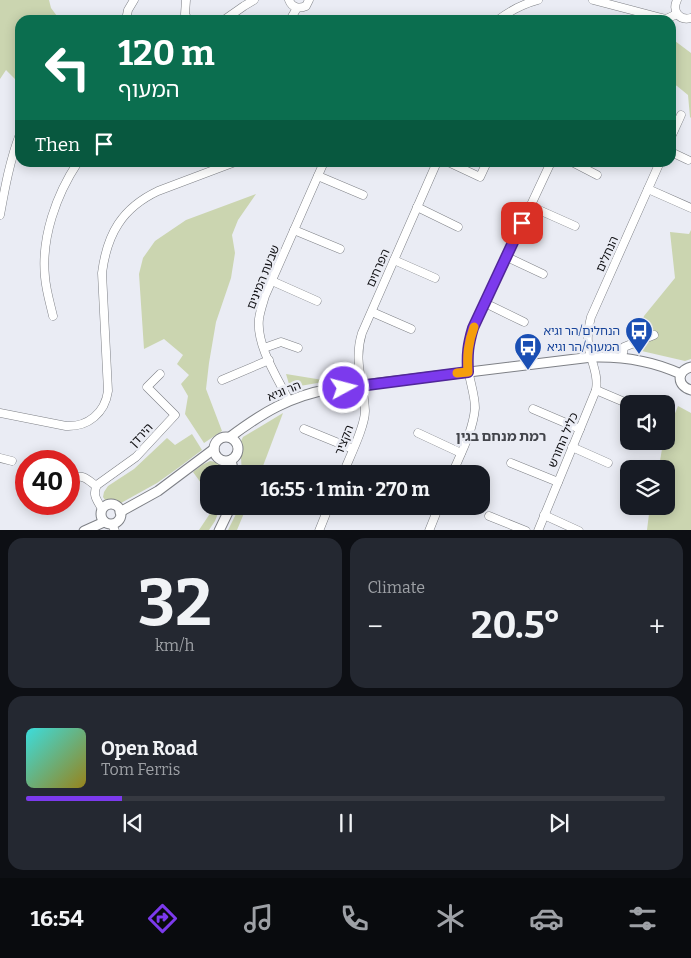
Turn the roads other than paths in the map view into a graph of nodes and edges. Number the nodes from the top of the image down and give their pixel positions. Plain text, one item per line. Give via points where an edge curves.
1 (134, 0) edge
2 (186, 0) edge
3 (254, 0) edge
4 (289, 0) edge
5 (310, 0) edge
6 (538, 0) edge
7 (593, 0) edge
8 (678, 0) edge
9 (297, 8) junction
10 (677, 14) joint
11 (127, 15) edge
12 (186, 15) edge
13 (231, 15) edge
14 (293, 15) edge
15 (505, 15) edge
16 (650, 15) edge
17 (691, 18) edge
18 (681, 115) dead end
19 (676, 126) edge
20 (15, 146) edge
21 (676, 154) edge
22 (688, 160) dead end
23 (75, 167) edge
24 (223, 167) edge
25 (322, 167) edge
26 (435, 167) edge
27 (459, 167) edge
28 (485, 167) edge
29 (549, 167) edge
30 (582, 167) edge
31 (658, 167) edge
32 (597, 175) dead end
33 (318, 176) junction
34 (648, 189) junction
35 (363, 195) dead end
36 (530, 206) junction
37 (417, 207) junction
38 (691, 208) edge
39 (0, 215) edge
40 (458, 226) dead end
41 (575, 226) dead end
42 (294, 230) junction
43 (340, 249) dead end
44 (506, 256) junction
45 (394, 260) junction
46 (543, 274) dead end
47 (435, 278) dead end
48 (272, 282) junction
49 (317, 301) dead end
50 (485, 303) junction
51 (372, 312) junction
52 (53, 316) dead end
53 (524, 322) dead end
54 (411, 329) dead end
55 (654, 335) dead end
56 (264, 348) junction
57 (298, 348) dead end
58 (591, 357) junction
59 (622, 358) junction
60 (269, 360) junction
61 (691, 367) edge
62 (468, 372) junction
63 (160, 374) dead end
64 (681, 374) junction
65 (222, 380) dead end
66 (361, 385) junction
67 (596, 390) junction
68 (691, 390) edge
69 (620, 400) edge
70 (289, 401) junction
71 (533, 409) dead end
72 (0, 412) edge
73 (304, 429) dead end
74 (580, 429) junction
75 (418, 433) dead end
76 (230, 437) junction
77 (572, 448) junction
78 (353, 449) junction
79 (214, 450) junction
80 (461, 453) junction
81 (0, 458) edge
82 (230, 460) junction
83 (12, 461) dead end
84 (511, 463) dead end
85 (608, 463) dead end
86 (231, 465) edge
87 (347, 465) edge
88 (456, 465) edge
89 (80, 476) edge
90 (558, 482) junction
91 (96, 486) junction
92 (102, 509) junction
93 (120, 512) junction
94 (226, 515) edge
95 (325, 515) edge
96 (435, 515) edge
97 (544, 515) junction
98 (489, 516) dead end
99 (110, 525) edge
100 (84, 530) edge
101 (219, 530) edge
102 (319, 530) edge
103 (429, 530) edge
104 (526, 530) edge
105 (538, 530) edge
106 (579, 530) edge

1 - 11 street
2 - 12 street
3 - 13 street
4 - 9 street
5 - 9 street via 306,6
6 - 15 street
7 - 16 street
8 - 10 street via 675,6
9 - 14 street
10 - 17 street via 684,19
18 - 19 street
20 - 39 street
21 - 22 street
23 - 52 street via 51,220 46,242 45,278
24 - 72 street via 149,195 129,211 113,232 102,273 108,391 107,399 96,416 85,424 66,426
25 - 33 street, שבעת המינים
26 - 37 street, הפרחים
27 - 28 street via 480,177
29 - 36 street
30 - 32 street
31 - 34 street, הנחלים
33 - 35 street
33 - 42 street, שבעת המינים
34 - 38 street
34 - 58 street, הנחלים via 591,317 588,340
36 - 41 street
36 - 44 street
37 - 40 street
37 - 45 street, הפרחים
42 - 43 street
42 - 48 street, שבעת המינים
44 - 46 street
44 - 50 street
45 - 47 street
45 - 51 street, הפרחים
48 - 49 street
48 - 56 street, שבעת המינים via 259,319
50 - 53 street
50 - 62 street via 469,341
51 - 54 street
51 - 66 street, הפרחים via 359,344
55 - 59 street via 624,347
56 - 57 street via 280,342
56 - 60 street, שבעת המינים
58 - 59 street, הר וגיא
58 - 62 street, הר וגיא
58 - 67 street, כליל החורש
59 - 64 street, הר וגיא via 658,365
60 - 65 street
60 - 70 street, שבעת המינים
61 - 64 street
62 - 66 street, הר וגיא
62 - 80 street via 475,408
63 - 91 street, הירדן via 147,387 175,415 136,457
64 - 68 street via 680,382
66 - 70 street, הר וגיא via 322,390
66 - 78 street, הקציר via 365,413
67 - 69 street
67 - 74 street, כליל החורש
70 - 76 street, הר וגיא via 263,413
71 - 74 street
73 - 78 street
74 - 77 street, כליל החורש
75 - 80 street
76 - 79 street via 218,440
76 - 82 street via 236,441 238,449
77 - 85 street
77 - 90 street, כליל החורש
78 - 87 street, הקציר
79 - 82 street via 221,460
79 - 93 street via 162,488
80 - 88 street
81 - 83 street
82 - 86 street
84 - 90 street
89 - 91 street
90 - 97 street, כליל החורש
91 - 92 street via 94,496
92 - 93 street via 112,504
92 - 99 street via 101,516
93 - 99 street via 118,520
94 - 101 street
95 - 102 street
96 - 103 street
97 - 105 street, כליל החורש
97 - 106 street
98 - 104 street
99 - 100 street

